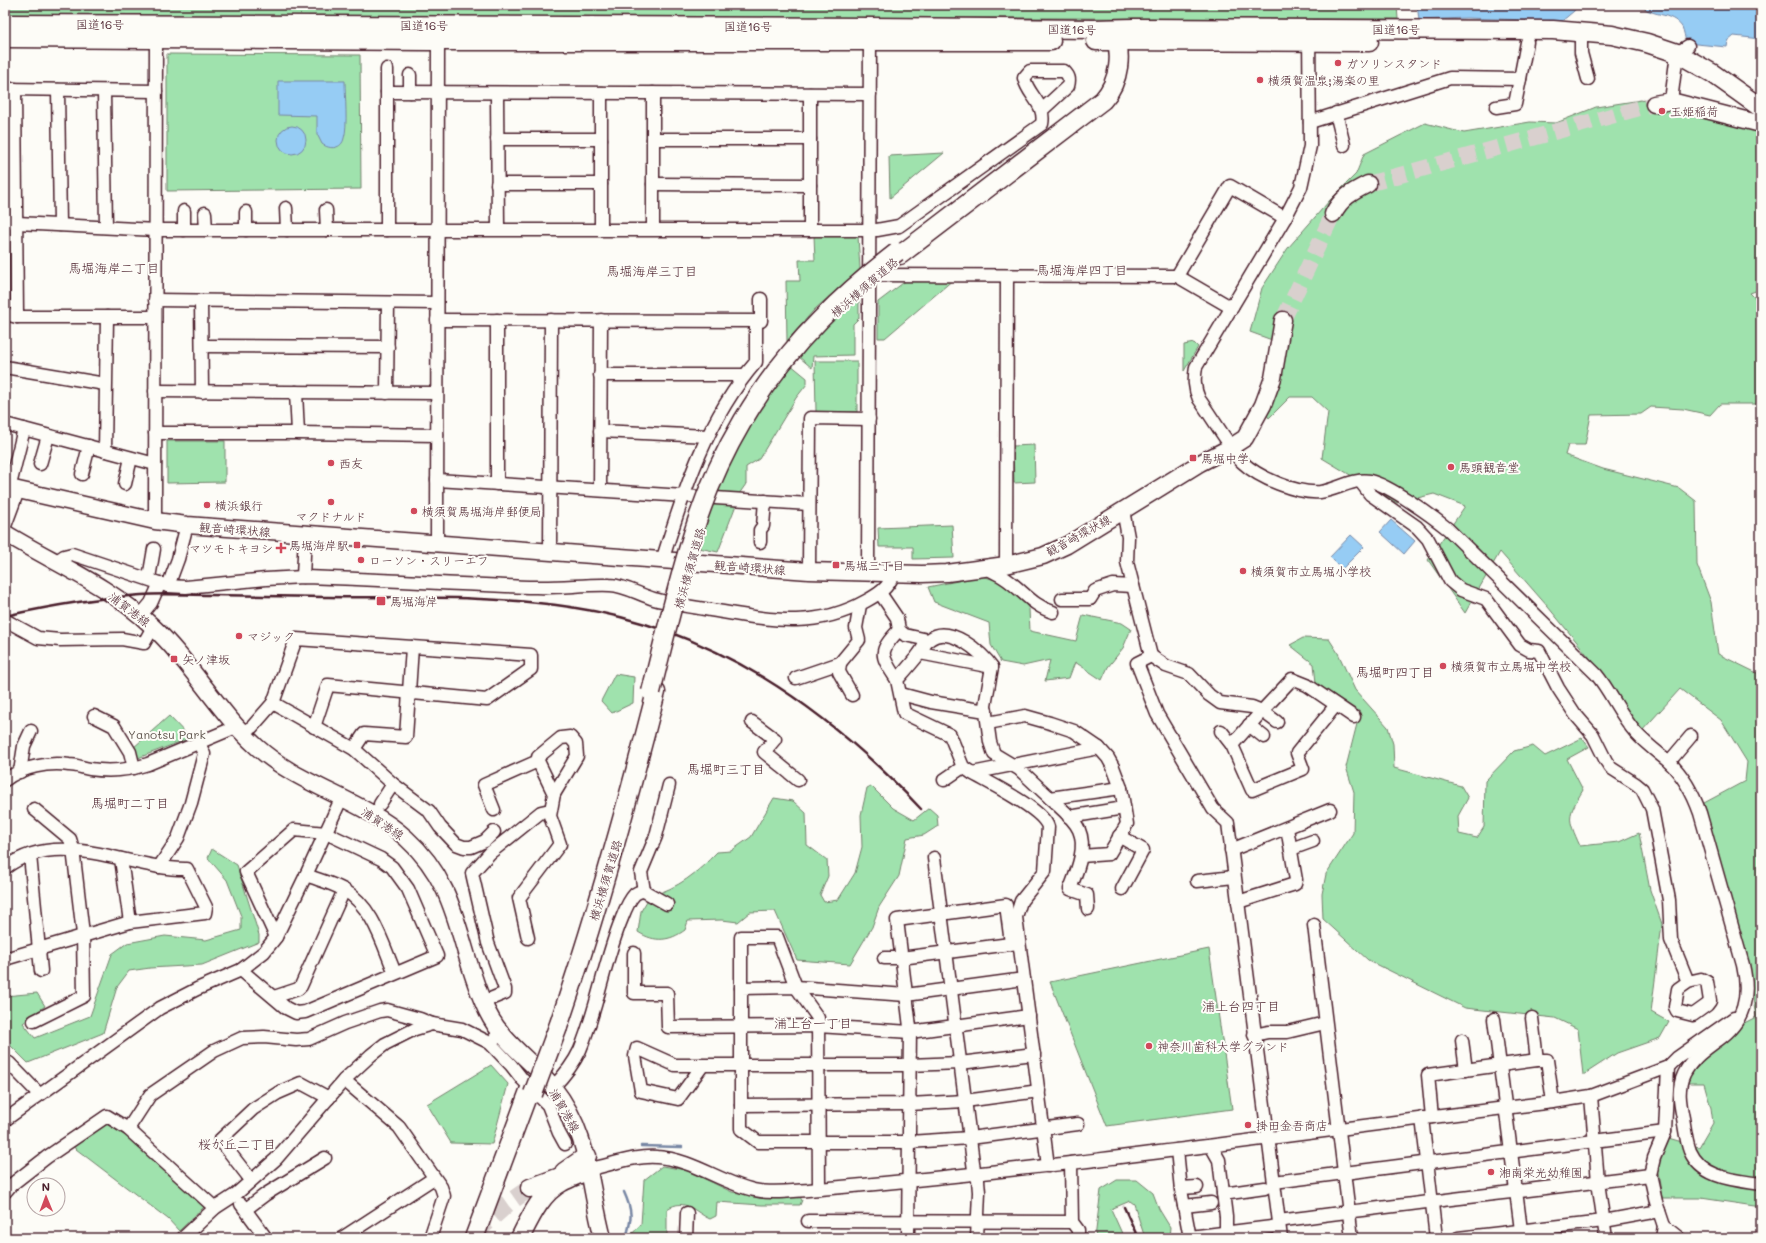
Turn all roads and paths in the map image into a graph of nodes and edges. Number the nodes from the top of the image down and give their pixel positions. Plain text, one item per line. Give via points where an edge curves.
1 (5, 24) edge
2 (156, 32) junction
3 (438, 33) junction
4 (870, 34) junction
5 (1309, 35) junction
6 (1113, 37) junction
7 (5, 38) edge
8 (1627, 39) junction
9 (1527, 42) junction
10 (1581, 42) junction
11 (1682, 49) junction
12 (387, 69) dead end
13 (410, 75) dead end
14 (1520, 79) junction
15 (1588, 79) dead end
16 (10, 89) edge
17 (58, 90) junction
18 (104, 90) junction
19 (156, 91) junction
20 (387, 92) junction
21 (410, 92) junction
22 (438, 92) junction
23 (497, 93) junction
24 (601, 93) junction
25 (653, 93) junction
26 (810, 94) junction
27 (870, 94) junction
28 (1671, 101) junction
29 (1654, 104) tunnel mouth
30 (1496, 107) dead end
31 (1761, 108) edge
32 (1042, 110) dead end
33 (1336, 113) junction
34 (1310, 122) junction
35 (1761, 124) edge
36 (10, 135) edge
37 (498, 138) junction
38 (601, 139) junction
39 (653, 139) junction
40 (810, 139) junction
41 (1344, 145) dead end
42 (11, 179) edge
43 (498, 184) junction
44 (601, 184) junction
45 (653, 184) junction
46 (1368, 184) tunnel mouth
47 (810, 185) junction
48 (286, 208) dead end
49 (326, 210) dead end
50 (184, 211) dead end
51 (246, 212) dead end
52 (205, 213) dead end
53 (1333, 214) tunnel mouth
54 (1285, 218) junction
55 (11, 222) edge
56 (60, 225) junction
57 (106, 227) junction
58 (498, 229) junction
59 (601, 229) junction
60 (653, 229) junction
61 (156, 230) junction
62 (184, 230) junction
63 (206, 230) junction
64 (246, 230) junction
65 (287, 230) junction
66 (327, 230) junction
67 (387, 230) junction
68 (438, 230) junction
69 (810, 230) junction
70 (870, 230) junction
71 (870, 275) junction
72 (1007, 276) junction
73 (1177, 276) junction
74 (761, 299) dead end
75 (155, 300) junction
76 (201, 301) junction
77 (388, 303) junction
78 (437, 303) junction
79 (1232, 308) junction
80 (5, 314) edge
81 (17, 317) junction
82 (107, 317) junction
83 (156, 317) junction
84 (437, 320) junction
85 (497, 320) junction
86 (551, 320) junction
87 (601, 320) junction
88 (1283, 320) tunnel mouth
89 (756, 321) junction
90 (202, 346) junction
91 (388, 347) junction
92 (5, 367) edge
93 (600, 375) junction
94 (745, 375) junction
95 (105, 384) junction
96 (155, 391) junction
97 (202, 392) junction
98 (296, 392) junction
99 (387, 393) junction
100 (437, 393) junction
101 (869, 419) junction
102 (5, 424) edge
103 (24, 429) junction
104 (600, 431) junction
105 (155, 433) junction
106 (298, 433) junction
107 (437, 435) junction
108 (48, 436) junction
109 (708, 436) junction
110 (90, 446) junction
111 (1231, 447) junction
112 (105, 450) junction
113 (131, 458) junction
114 (40, 464) dead end
115 (155, 464) junction
116 (82, 474) dead end
117 (437, 480) junction
118 (1360, 481) junction
119 (125, 484) dead end
120 (497, 484) junction
121 (551, 487) junction
122 (11, 489) edge
123 (600, 490) junction
124 (683, 496) junction
125 (765, 501) junction
126 (809, 504) junction
127 (1123, 510) junction
128 (155, 521) junction
129 (187, 525) junction
130 (5, 526) edge
131 (5, 532) edge
132 (305, 534) junction
133 (760, 542) dead end
134 (437, 544) junction
135 (154, 549) dead end
136 (550, 553) junction
137 (56, 561) junction
138 (662, 561) junction
139 (1006, 565) junction
140 (987, 568) junction
141 (809, 571) junction
142 (868, 573) junction
143 (894, 574) junction
144 (303, 577) junction
145 (149, 578) junction
146 (164, 584) junction
147 (1133, 586) junction
148 (880, 593) junction
149 (1062, 599) dead end
150 (860, 605) junction
151 (1053, 612) dead end
152 (140, 616) junction
153 (5, 620) edge
154 (153, 626) junction
155 (899, 630) junction
156 (928, 640) junction
157 (412, 648) junction
158 (920, 653) junction
159 (1151, 656) junction
160 (840, 662) junction
161 (992, 667) junction
162 (796, 678) dead end
163 (897, 680) junction
164 (409, 693) junction
165 (901, 694) junction
166 (852, 695) dead end
167 (273, 703) junction
168 (1336, 705) junction
169 (986, 711) junction
170 (1262, 711) junction
171 (94, 716) dead end
172 (1354, 717) dead end
173 (752, 722) dead end
174 (1277, 722) dead end
175 (988, 723) junction
176 (1249, 725) junction
177 (314, 727) junction
178 (239, 730) junction
179 (31, 731) dead end
180 (1221, 731) dead end
181 (1691, 736) dead end
182 (1264, 737) dead end
183 (199, 743) junction
184 (1232, 746) junction
185 (1099, 748) junction
186 (354, 749) junction
187 (538, 761) junction
188 (1669, 762) junction
189 (1010, 765) junction
190 (134, 768) junction
191 (967, 770) junction
192 (20, 772) junction
193 (5, 780) edge
194 (798, 780) dead end
195 (944, 780) dead end
196 (393, 784) junction
197 (669, 785) dead end
198 (1121, 788) junction
199 (554, 794) junction
200 (342, 797) junction
201 (1050, 798) junction
202 (380, 804) dead end
203 (1124, 808) junction
204 (34, 809) dead end
205 (494, 810) dead end
206 (550, 810) junction
207 (1330, 810) dead end
208 (1069, 817) junction
209 (1287, 828) junction
210 (494, 832) dead end
211 (326, 833) junction
212 (1119, 836) junction
213 (1313, 841) dead end
214 (480, 844) junction
215 (73, 849) junction
216 (1291, 849) junction
217 (1231, 850) junction
218 (490, 853) junction
219 (30, 855) junction
220 (1081, 856) junction
221 (934, 858) dead end
222 (121, 859) junction
223 (6, 864) edge
224 (159, 867) junction
225 (306, 875) junction
226 (1234, 877) junction
227 (1197, 881) dead end
228 (1122, 889) dead end
229 (344, 890) junction
230 (644, 891) junction
231 (1238, 902) junction
232 (667, 904) dead end
233 (1088, 909) dead end
234 (941, 914) junction
235 (130, 922) junction
236 (1314, 925) dead end
237 (83, 934) junction
238 (276, 937) junction
239 (528, 938) dead end
240 (1015, 943) junction
241 (40, 948) junction
242 (946, 952) junction
243 (634, 953) dead end
244 (884, 958) dead end
245 (902, 958) junction
246 (5, 959) edge
247 (241, 970) junction
248 (41, 971) dead end
249 (395, 973) junction
250 (1024, 979) junction
251 (1688, 982) dead end
252 (796, 987) junction
253 (741, 988) junction
254 (951, 989) junction
255 (906, 994) junction
256 (274, 997) junction
257 (483, 1002) junction
258 (1740, 1015) junction
259 (1029, 1016) junction
260 (1532, 1018) dead end
261 (1494, 1019) dead end
262 (34, 1021) dead end
263 (1325, 1023) junction
264 (432, 1024) junction
265 (741, 1026) junction
266 (818, 1026) junction
267 (955, 1026) junction
268 (910, 1032) junction
269 (1254, 1035) junction
270 (495, 1038) junction
271 (1462, 1040) dead end
272 (1034, 1054) junction
273 (1537, 1060) junction
274 (960, 1063) junction
275 (704, 1065) junction
276 (741, 1065) junction
277 (818, 1065) junction
278 (5, 1066) edge
279 (909, 1066) junction
280 (1500, 1066) junction
281 (1668, 1067) junction
282 (1466, 1070) junction
283 (344, 1080) junction
284 (553, 1088) junction
285 (1039, 1091) junction
286 (531, 1093) junction
287 (39, 1094) junction
288 (1591, 1096) junction
289 (328, 1098) junction
290 (965, 1101) junction
291 (1553, 1102) junction
292 (818, 1104) junction
293 (909, 1104) junction
294 (741, 1105) junction
295 (1506, 1108) junction
296 (1427, 1117) junction
297 (5, 1120) edge
298 (1078, 1124) dead end
299 (1044, 1128) junction
300 (128, 1129) junction
301 (1338, 1129) junction
302 (1665, 1132) junction
303 (970, 1138) junction
304 (1268, 1138) junction
305 (819, 1142) junction
306 (909, 1142) junction
307 (1595, 1142) junction
308 (565, 1144) dead end
309 (1211, 1146) junction
310 (1177, 1150) junction
311 (1512, 1152) junction
312 (325, 1158) dead end
313 (588, 1162) junction
314 (1071, 1163) junction
315 (1427, 1163) junction
316 (1048, 1166) junction
317 (977, 1174) junction
318 (1344, 1174) junction
319 (1650, 1175) junction
320 (434, 1178) junction
321 (251, 1180) junction
322 (908, 1180) junction
323 (1598, 1182) junction
324 (1761, 1184) edge
325 (1269, 1185) junction
326 (1197, 1187) dead end
327 (530, 1188) tunnel mouth
328 (1180, 1188) junction
329 (819, 1189) junction
330 (5, 1192) edge
331 (1517, 1192) junction
332 (1224, 1194) junction
333 (235, 1195) junction
334 (1432, 1201) junction
335 (1211, 1203) dead end
336 (1184, 1206) junction
337 (215, 1208) junction
338 (246, 1209) junction
339 (1659, 1211) junction
340 (1349, 1212) junction
341 (687, 1213) dead end
342 (978, 1220) junction
343 (808, 1221) dead end
344 (908, 1221) junction
345 (1604, 1221) junction
346 (1072, 1222) junction
347 (1280, 1228) edge
348 (1226, 1232) junction
349 (1663, 1232) edge
350 (1521, 1234) edge
351 (428, 1237) edge
352 (183, 1238) edge
353 (266, 1238) edge
354 (342, 1238) edge
355 (474, 1238) edge
356 (480, 1238) edge
357 (520, 1238) edge
358 (603, 1238) edge
359 (686, 1238) edge
360 (908, 1238) edge
361 (977, 1238) edge
362 (1078, 1238) edge
363 (1190, 1238) edge
364 (1352, 1238) edge
365 (1436, 1238) edge
366 (1458, 1238) edge
367 (1606, 1238) edge
368 (1679, 1238) edge

1 - 2 highway, 国道16号
2 - 3 highway, 国道16号
2 - 7 highway, 国道16号
2 - 19 street
3 - 4 highway, 国道16号
3 - 22 street
4 - 6 highway, 国道16号
4 - 27 street
5 - 6 highway, 国道16号
5 - 8 highway, 国道16号 via 1553,30 1612,35
5 - 9 highway, 国道16号
5 - 34 street
6 - 286 highway, 横浜横須賀道路 via 1118,61 1116,78 1112,89 1103,100 899,254 854,294 809,339 771,386 743,430 714,491 697,538 602,872 555,1026
8 - 10 highway, 国道16号
8 - 11 highway
9 - 10 highway, 国道16号
9 - 14 street
10 - 15 street via 1581,53
11 - 28 street
11 - 31 highway
12 - 20 street
13 - 21 street
14 - 30 street via 1515,104
14 - 33 street via 1450,78
16 - 17 street
16 - 36 street
17 - 18 street
17 - 56 street
18 - 19 street
18 - 57 street
19 - 61 street
20 - 21 street
20 - 67 street
21 - 22 street
22 - 23 street
22 - 68 street
23 - 24 street
23 - 37 street
24 - 25 street
24 - 38 street
25 - 26 street
25 - 39 street
26 - 27 street
26 - 40 street
27 - 70 street
28 - 29 main road
28 - 35 main road
32 - 70 street via 1042,124 899,226
33 - 34 street
33 - 41 street
34 - 54 street via 1310,146 1303,181 1296,200
36 - 42 street
37 - 38 street
37 - 43 street
38 - 44 street
39 - 40 street
39 - 45 street
40 - 47 street
42 - 55 street
43 - 44 street
43 - 58 street
44 - 59 street
45 - 47 street
45 - 60 street
46 - 53 main road via 1345,197
47 - 69 street
48 - 65 street
49 - 66 street
50 - 62 street
51 - 64 street
52 - 63 street
54 - 73 street via 1230,186
54 - 79 street
55 - 56 street
55 - 81 street
56 - 57 street
57 - 61 street
58 - 59 street
58 - 68 street
59 - 60 street
60 - 69 street
61 - 62 street
61 - 75 street
62 - 63 street
63 - 64 street
64 - 65 street
65 - 66 street
66 - 67 street
67 - 68 street
68 - 78 street
69 - 70 street
70 - 71 street
71 - 72 street
71 - 101 street
72 - 73 street
72 - 139 street
73 - 79 street
74 - 89 street via 761,321
75 - 76 street
75 - 83 street
76 - 77 street
76 - 90 street
77 - 78 street
77 - 91 street
78 - 84 street
79 - 111 street via 1196,367 1194,377 1199,399
80 - 81 street
81 - 82 street
82 - 83 street
82 - 95 street
83 - 96 street
84 - 85 street
84 - 100 street
85 - 86 street
85 - 120 street
86 - 87 street
86 - 121 street
87 - 89 street
87 - 93 street
88 - 111 main road, 観音崎環状線 via 1273,378 1263,405 1245,438
89 - 94 street via 756,362
90 - 91 street
90 - 97 street
91 - 99 street
92 - 95 street
93 - 94 street
93 - 104 street
94 - 109 street
95 - 112 street
96 - 97 street
96 - 105 street
97 - 98 street
98 - 99 street
98 - 106 street
99 - 100 street
100 - 107 street
101 - 126 street via 810,418
101 - 142 street
102 - 103 street
103 - 108 street
103 - 122 street
104 - 109 street
104 - 123 street
105 - 106 street
105 - 115 street
106 - 107 street
107 - 117 street
108 - 110 street
108 - 114 street
109 - 124 street
110 - 112 street
110 - 116 street
111 - 118 street via 1242,462 1265,477 1297,490 1320,492
111 - 127 main road, 観音崎環状線
112 - 113 street
113 - 115 street
113 - 119 street
115 - 128 street
117 - 120 street
117 - 134 street
118 - 188 street via 1380,485 1434,517 1448,529 1596,674 1632,728
118 - 251 street via 1370,494 1417,527 1428,539 1450,581 1461,590 1486,599 1520,645 1539,652 1558,688 1593,735 1611,768 1642,789 1652,808 1669,900 1671,940
120 - 121 street
121 - 123 street
121 - 136 street
122 - 128 main road, 観音崎環状線
122 - 130 street
123 - 124 street
124 - 125 street
124 - 138 street
125 - 126 street
125 - 133 street
126 - 141 street
127 - 139 main road, 観音崎環状線 via 1054,551
127 - 147 street via 1128,537 1127,562
128 - 129 main road, 観音崎環状線
129 - 132 main road, 観音崎環状線
129 - 146 street via 178,559
131 - 137 main road, 浦賀港線
132 - 134 main road, 観音崎環状線
132 - 144 street
134 - 136 main road, 観音崎環状線
135 - 145 street
136 - 138 main road, 観音崎環状線
137 - 145 street via 72,554
137 - 152 main road, 浦賀港線 via 105,590
138 - 141 main road, 観音崎環状線
139 - 140 main road, 観音崎環状線
140 - 143 main road, 観音崎環状線 via 947,573
140 - 151 street via 1003,577 1035,604
141 - 142 main road, 観音崎環状線
142 - 143 main road, 観音崎環状線
143 - 148 street via 887,587
144 - 146 street via 194,587
144 - 150 street via 539,587 612,584 655,599 753,618 793,621 828,617
145 - 146 street
146 - 152 street
147 - 149 street via 1113,584 1095,591 1090,599
147 - 159 street
148 - 150 street
148 - 155 street via 897,618
150 - 160 street via 856,628 859,640
152 - 154 main road, 浦賀港線
153 - 154 street via 38,638 60,640 122,639 144,643
154 - 178 main road, 浦賀港線
155 - 156 street via 905,635
155 - 163 street via 884,647 884,661
156 - 158 street
156 - 161 street via 934,636 951,634 987,659
157 - 164 street
157 - 164 street via 532,655 531,669 487,700
157 - 167 street via 296,639
158 - 161 street
158 - 163 street
159 - 170 street via 1166,666 1189,674 1220,703 1252,707
159 - 217 street via 1137,663 1157,714 1213,809 1228,823
160 - 162 street
160 - 166 street via 839,672
161 - 169 street
163 - 165 street
164 - 177 street via 328,685
164 - 186 street via 406,737 364,734
165 - 169 street
165 - 191 street via 904,713 950,735
167 - 177 street
167 - 178 street via 252,727
168 - 170 street via 1307,685 1292,679
168 - 172 street
168 - 184 street via 1297,752 1303,769 1252,790
169 - 175 street
170 - 174 street
170 - 176 street
171 - 190 street via 114,726 130,752
173 - 194 street via 775,739 764,752
175 - 185 street via 1025,716 1074,731
175 - 189 street via 994,754
176 - 182 street
176 - 184 street
177 - 186 street
178 - 183 street
178 - 200 main road, 浦賀港線 via 262,752 286,768
179 - 192 street via 24,746
180 - 184 street
181 - 188 street
183 - 190 street
183 - 224 street via 204,754 191,803 178,838
185 - 189 street
185 - 198 street via 1113,767
186 - 196 street
187 - 199 street
187 - 199 street via 538,757 561,738 570,737 576,744 577,756
187 - 205 street via 484,785
188 - 258 street via 1684,779 1695,798 1726,904 1746,979 1746,1001
189 - 191 street via 982,773
189 - 201 street
190 - 192 street via 91,769 57,764 33,767
191 - 195 street
191 - 240 street via 1016,798 1046,821 1047,867 1017,910
192 - 193 street
196 - 202 street
196 - 214 street via 429,811 456,844 464,847
197 - 230 street via 660,833 641,872
198 - 201 street
198 - 203 street
199 - 206 street
200 - 211 street
200 - 257 main road, 浦賀港線 via 405,837 431,866 452,904
201 - 208 street
203 - 208 street
203 - 212 street via 1127,824
204 - 215 street via 70,840
206 - 218 street via 541,812
206 - 239 street via 560,844 519,898
207 - 209 street
208 - 220 street via 1079,828
209 - 216 street
209 - 217 street
210 - 214 street
211 - 225 street
211 - 238 street via 294,830 246,872
211 - 249 street via 392,867 408,889 437,956
212 - 220 street via 1109,854
212 - 228 street via 1143,850
213 - 216 street
214 - 218 street
215 - 219 street
215 - 222 street
215 - 237 street
216 - 231 street via 1295,884
217 - 226 street
218 - 257 street via 472,873 488,943 505,989 501,996
219 - 223 street
219 - 241 street
220 - 233 street via 1070,889 1087,895
221 - 234 street
222 - 224 street
222 - 235 street
224 - 235 street via 168,870 188,870 206,907 205,912
225 - 229 street
225 - 238 street
226 - 227 street
226 - 231 street
229 - 249 street via 370,916
229 - 256 street via 303,984 298,989
230 - 232 street
230 - 284 street via 634,895 627,906 579,1051
231 - 269 street
234 - 240 street via 1006,905
234 - 242 street
234 - 245 street via 897,920
235 - 237 street
236 - 263 street
237 - 241 street
237 - 262 street via 84,996
238 - 247 street via 264,952
240 - 242 street
240 - 250 street
241 - 246 street
241 - 248 street
242 - 245 street
242 - 254 street
243 - 265 street via 634,993 667,993 668,1027
244 - 245 street
245 - 255 street
247 - 256 street
247 - 287 street via 160,1008
249 - 256 street via 304,1012 296,1013 286,1008
250 - 254 street
250 - 259 street
252 - 253 street
252 - 253 street via 777,937 741,937
252 - 255 street
252 - 266 street via 818,1018
253 - 265 street
254 - 255 street
254 - 267 street
255 - 268 street
257 - 270 main road, 浦賀港線
258 - 281 street via 1727,1021
258 - 324 street via 1720,1039 1690,1062 1683,1075 1679,1099 1687,1141 1696,1160 1716,1176
259 - 267 street
259 - 272 street
260 - 273 street
261 - 280 street
263 - 269 street via 1287,1032
263 - 301 street
264 - 270 street
264 - 283 street via 415,1028 385,1044
264 - 300 street via 387,1010 345,1023 309,1039 242,1038 214,1051 150,1095
265 - 266 street
265 - 276 street
266 - 268 street
266 - 277 street
267 - 268 street
267 - 274 street
268 - 279 street
269 - 304 street
270 - 284 main road, 浦賀港線
270 - 308 street via 522,1079 548,1105
271 - 282 street
272 - 274 street
272 - 285 street
273 - 280 street
273 - 291 street via 1547,1060
274 - 279 street
274 - 290 street
275 - 275 street via 678,1099 640,1091 635,1056 637,1048 675,1064
275 - 276 street
276 - 277 street
276 - 294 street
277 - 279 street
277 - 292 street
278 - 287 street via 9,1063
279 - 293 street
280 - 282 street
280 - 295 street
281 - 288 street
281 - 302 street
282 - 296 street via 1428,1075
283 - 289 street
283 - 320 street via 399,1127
284 - 313 main road, 浦賀港線 via 582,1138
285 - 290 street
285 - 299 street
286 - 355 highway, 横浜横須賀道路
286 - 356 highway, 横浜横須賀道路
287 - 297 street
288 - 291 street
288 - 307 street
289 - 321 street via 276,1159
289 - 321 street via 301,1083 253,1108 220,1140
290 - 293 street
290 - 303 street
291 - 295 street
292 - 293 street
292 - 294 street
292 - 305 street
293 - 306 street
294 - 305 street via 741,1129 758,1142
295 - 296 street
295 - 311 street
296 - 301 street
296 - 315 street
298 - 299 street
299 - 303 street
299 - 316 street
300 - 330 street via 107,1116 47,1157
300 - 337 street
301 - 304 street
301 - 318 street
302 - 307 street
302 - 319 street
303 - 306 street
303 - 317 street via 974,1170
304 - 309 street
304 - 325 street
305 - 306 street
305 - 329 street
306 - 322 street
307 - 311 street
307 - 323 street
309 - 310 street
309 - 332 street via 1219,1160
310 - 314 street
310 - 328 street
311 - 315 street
311 - 331 street
312 - 338 street
313 - 327 highway
313 - 329 street via 658,1157 691,1166 755,1190 770,1192
313 - 357 highway via 551,1190 536,1207
313 - 358 main road, 浦賀港線
314 - 316 street
314 - 346 street
315 - 318 street
315 - 334 street
316 - 317 street
317 - 322 street
317 - 342 street
318 - 325 street
318 - 340 street
319 - 323 street
319 - 339 street
320 - 351 street via 444,1196
320 - 354 street
321 - 333 street
322 - 329 street
322 - 344 street
323 - 331 street
323 - 345 street
325 - 332 street
325 - 347 street
326 - 328 street
328 - 336 street
331 - 334 street
331 - 350 street
332 - 348 street
333 - 337 street
333 - 338 street
334 - 340 street
334 - 365 street
335 - 336 street
336 - 363 street
337 - 352 street
338 - 353 street
339 - 345 street
339 - 349 street
340 - 347 street
340 - 364 street
341 - 359 street
342 - 344 street
342 - 346 street
342 - 361 street
343 - 344 street
344 - 360 street
345 - 350 street
345 - 367 street
346 - 362 street via 1078,1230
347 - 348 street
348 - 363 street
349 - 368 street
350 - 366 street

